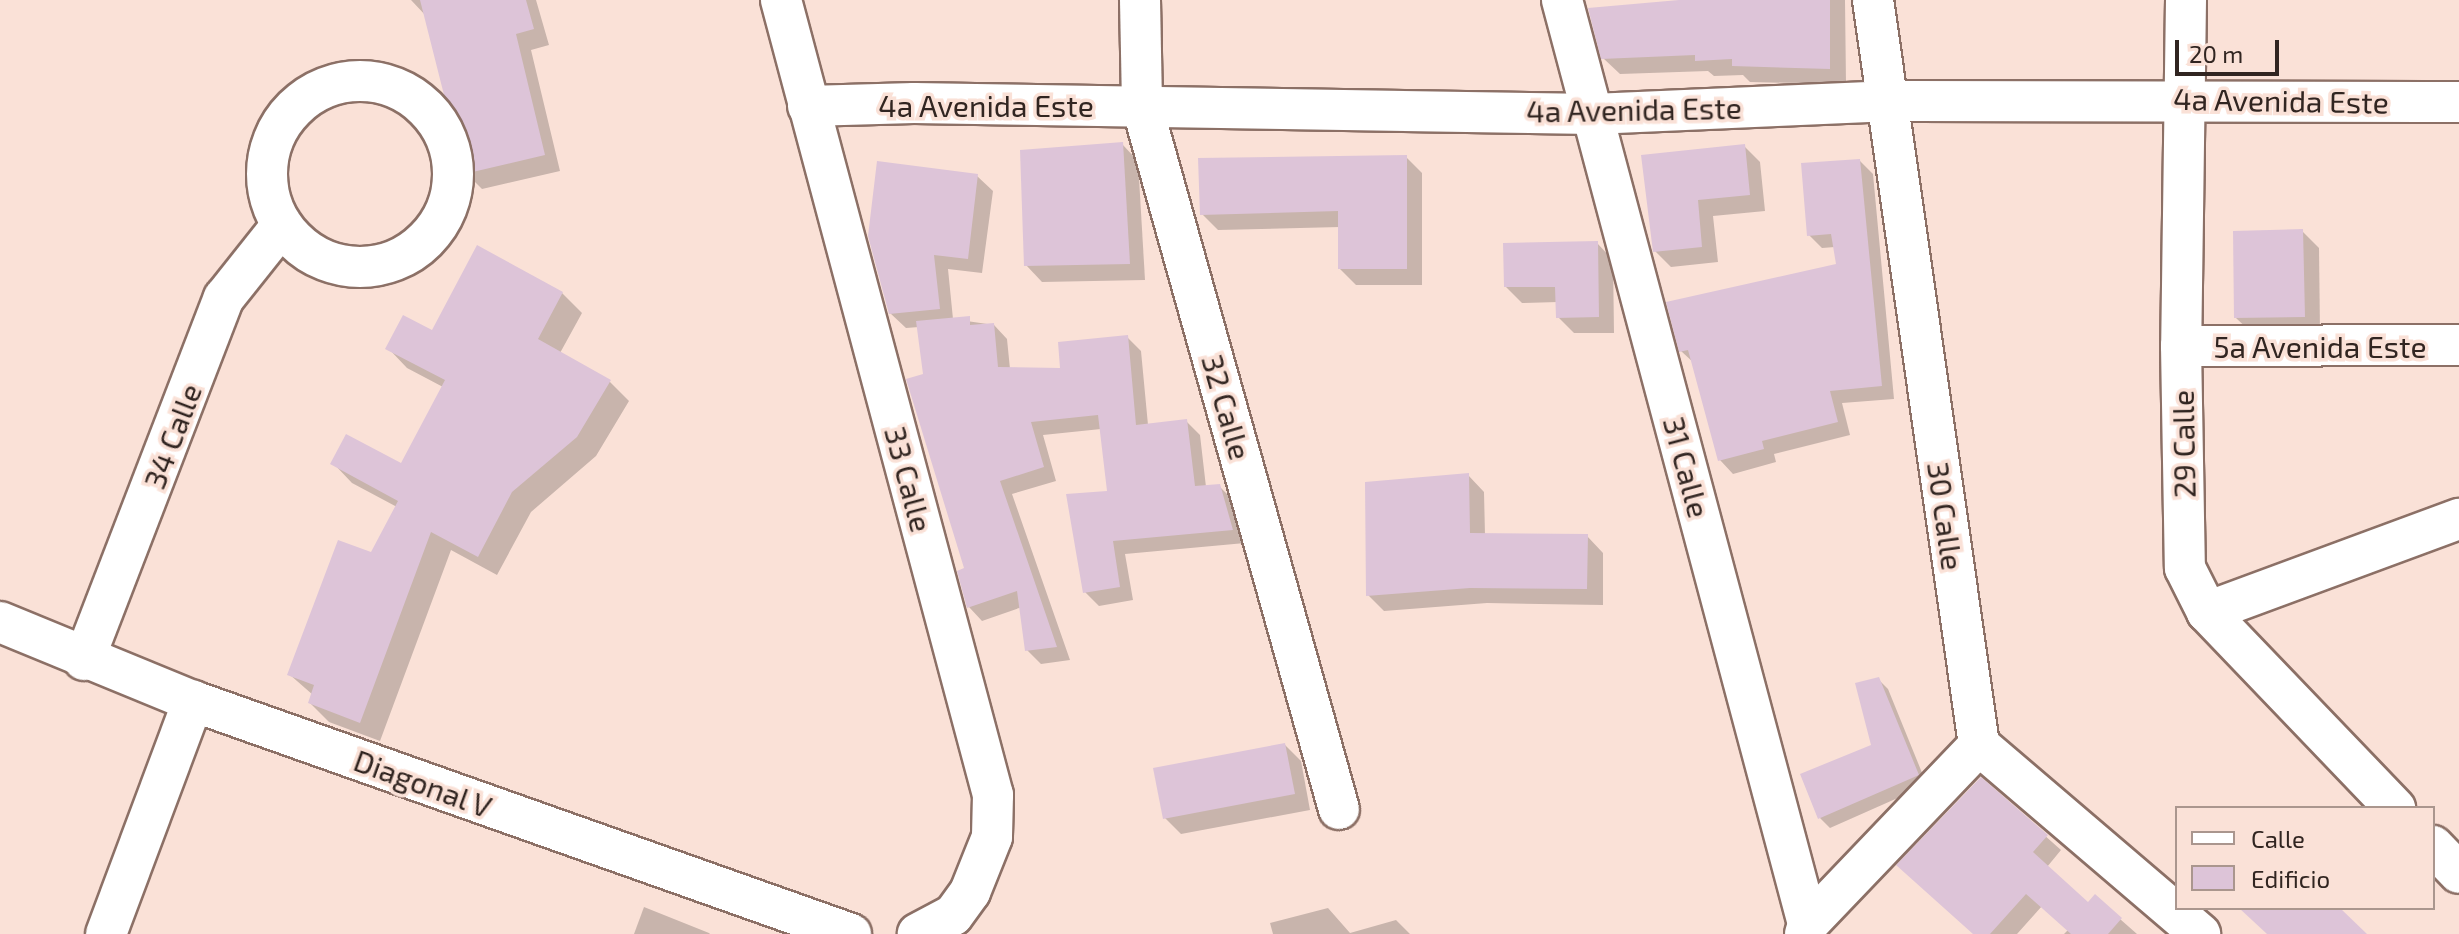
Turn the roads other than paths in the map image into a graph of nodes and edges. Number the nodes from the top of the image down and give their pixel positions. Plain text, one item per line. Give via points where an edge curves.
1 (781, 0) edge
2 (1140, 0) edge
3 (1562, 0) edge
4 (1873, 0) edge
5 (2186, 0) edge
6 (2185, 99) junction
7 (1886, 101) junction
8 (2459, 102) edge
9 (808, 106) junction
10 (1142, 106) junction
11 (1593, 114) junction
12 (282, 225) junction
13 (2459, 345) edge
14 (2181, 346) junction
15 (2459, 519) edge
16 (2207, 612) junction
17 (0, 622) edge
18 (84, 660) junction
19 (193, 701) junction
20 (1979, 745) junction
21 (2393, 806) edge
22 (1339, 809) dead end
23 (2435, 848) edge
24 (2459, 873) edge
25 (1807, 929) edge
26 (106, 934) edge
27 (851, 934) edge
28 (918, 934) edge
29 (2200, 934) edge

1 - 9 street, 33 Calle
2 - 10 street, 32 Calle
3 - 11 street, 31 Calle
4 - 7 street, 30 Calle
5 - 6 street, 29 Calle
6 - 7 street, 4a Avenida Este
6 - 8 street, 4a Avenida Este
6 - 14 street, 29 Calle
7 - 11 street, 4a Avenida Este
7 - 20 street, 30 Calle
9 - 10 street, 4a Avenida Este
9 - 28 street, 33 Calle via 993,795 992,837 970,892 953,915
10 - 11 street, 4a Avenida Este
10 - 22 street, 32 Calle
11 - 25 street, 31 Calle
12 - 12 street via 301,248 327,262 356,268 386,264 412,252 448,205 453,176 449,147 434,118 410,96 382,83 350,81 320,90 294,108 275,134 267,165 269,196
12 - 18 street, 34 Calle via 224,298
13 - 14 street, 5a Avenida Este
14 - 16 street, 29 Calle via 2185,568
15 - 16 street
16 - 21 street, 29 Calle
17 - 18 street, Diagonal V
18 - 19 street, Diagonal V
19 - 26 street
19 - 27 street, Diagonal V
20 - 25 street
20 - 29 street
23 - 24 street

